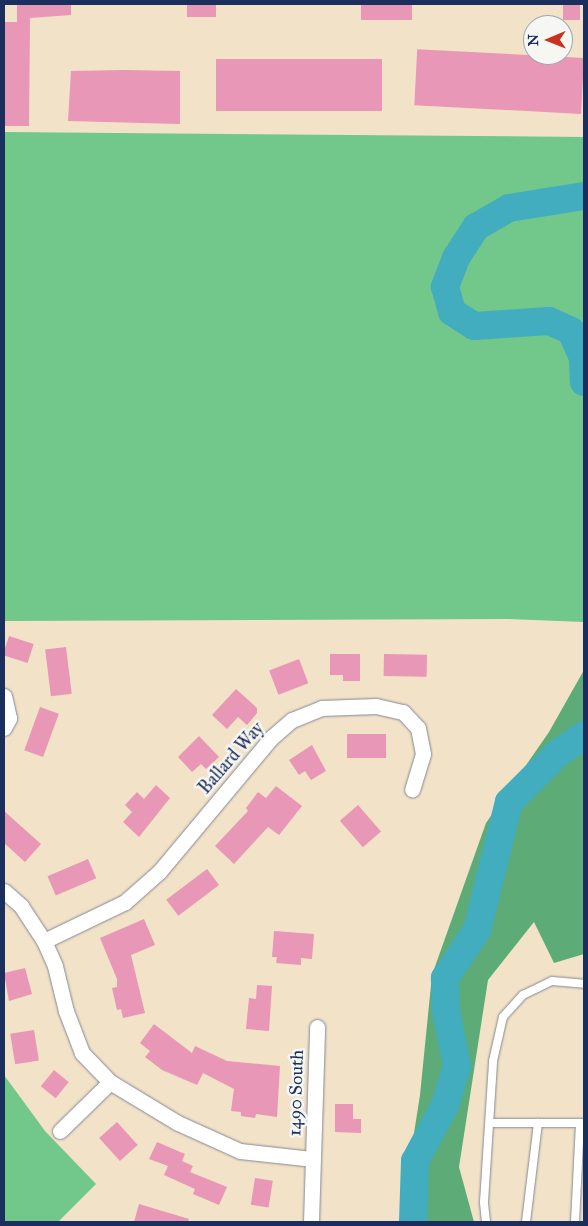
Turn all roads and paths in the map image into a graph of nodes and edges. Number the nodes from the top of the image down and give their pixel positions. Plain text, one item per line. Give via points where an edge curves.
1 (4, 696) edge
2 (4, 728) edge
3 (412, 789) dead end
4 (4, 891) edge
5 (44, 941) junction
6 (584, 984) edge
7 (317, 1027) dead end
8 (110, 1082) junction
9 (490, 1123) junction
10 (538, 1123) junction
11 (582, 1123) edge
12 (60, 1131) dead end
13 (312, 1159) junction
14 (311, 1222) edge
15 (486, 1222) edge
16 (526, 1222) edge
17 (575, 1222) edge

1 - 2 street via 9,718
3 - 5 street, Ballard Way via 423,754 418,728 403,712 376,706 321,708 299,717 270,738 159,872 125,902
4 - 5 street via 21,906
5 - 8 street via 82,1053
6 - 9 lane via 552,982 523,995 504,1017 493,1061
7 - 13 street, 1490 South
8 - 12 street
8 - 13 street via 178,1124 240,1151
9 - 10 lane
9 - 15 lane via 484,1202
10 - 11 lane
10 - 16 lane
11 - 17 lane
13 - 14 street, 1490 South

